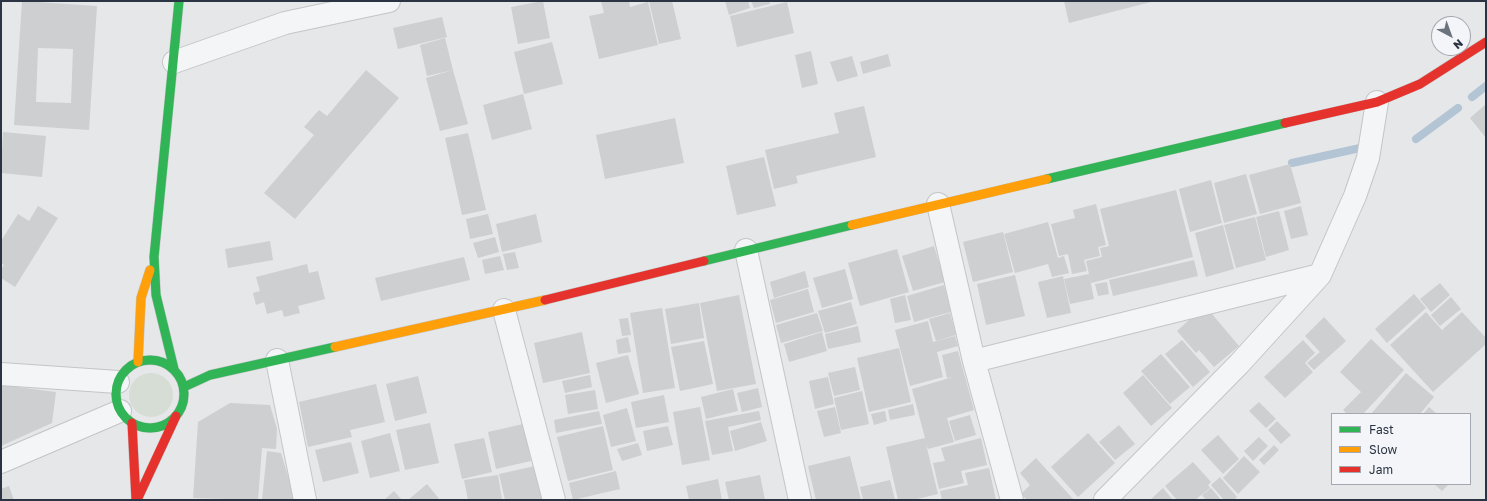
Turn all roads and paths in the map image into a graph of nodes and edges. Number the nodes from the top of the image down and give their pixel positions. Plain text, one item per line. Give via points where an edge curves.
1 (179, 1) edge
2 (308, 1) edge
3 (389, 1) edge
4 (285, 23) junction
5 (1486, 42) edge
6 (174, 62) junction
7 (1377, 102) junction
8 (938, 204) junction
9 (746, 250) junction
10 (154, 257) junction
11 (1320, 275) junction
12 (504, 310) junction
13 (277, 360) junction
14 (974, 361) junction
15 (138, 362) junction
16 (174, 369) junction
17 (1, 374) edge
18 (118, 382) junction
19 (184, 387) junction
20 (176, 416) junction
21 (126, 417) junction
22 (1, 462) edge
23 (137, 500) edge
24 (305, 500) edge
25 (554, 500) edge
26 (800, 500) edge
27 (1012, 500) edge
28 (1105, 500) edge

1 - 6 street
2 - 4 street
3 - 4 street
4 - 6 street
5 - 7 street via 1420,84
6 - 10 street
7 - 8 street
7 - 11 street via 1368,158 1355,196
8 - 9 street
8 - 14 street
9 - 12 street
9 - 26 street
10 - 15 street via 141,298
10 - 16 street via 156,295
11 - 14 street
11 - 28 street via 1239,364
12 - 13 street
12 - 25 street
13 - 19 street via 210,375
13 - 24 street
14 - 27 street
15 - 16 street via 163,362
15 - 18 street via 129,367
16 - 19 street
17 - 18 street
18 - 21 street via 116,397
19 - 20 street via 182,407
20 - 21 street via 167,424 155,428 143,428
20 - 23 street
21 - 22 street
21 - 23 street

